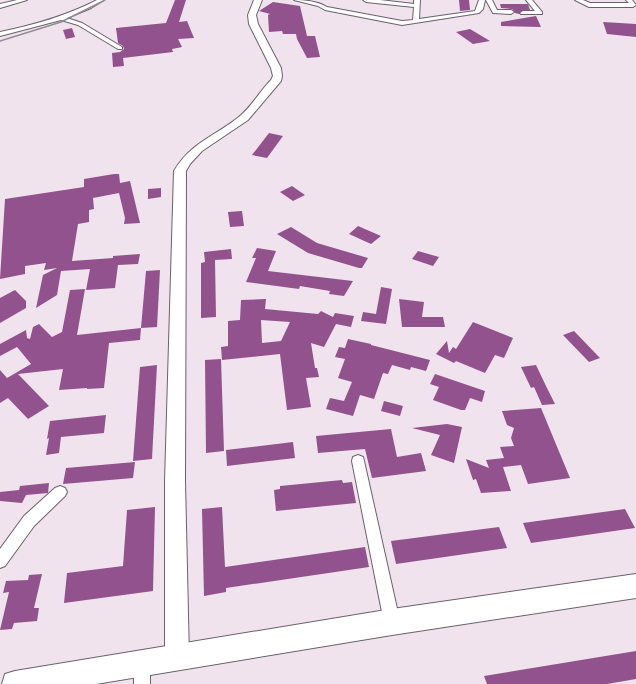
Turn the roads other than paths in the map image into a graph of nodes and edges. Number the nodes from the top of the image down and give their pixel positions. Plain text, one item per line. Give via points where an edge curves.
1 (24, 0) edge
2 (101, 0) edge
3 (258, 0) edge
4 (297, 0) edge
5 (366, 0) edge
6 (482, 0) edge
7 (489, 0) edge
8 (529, 0) edge
9 (578, 0) edge
10 (629, 0) edge
11 (417, 3) edge
12 (0, 6) edge
13 (511, 12) dead end
14 (523, 13) dead end
15 (61, 18) junction
16 (416, 21) junction
17 (0, 34) edge
18 (120, 48) dead end
19 (358, 461) dead end
20 (60, 492) dead end
21 (0, 561) edge
22 (636, 586) edge
23 (392, 622) junction
24 (177, 658) junction
25 (142, 674) edge
26 (15, 684) edge

1 - 12 street
2 - 15 street
3 - 24 street via 252,17 254,27 278,71 277,80 241,120 184,161 180,171 175,481
4 - 16 street via 402,23
5 - 11 street
6 - 16 street via 477,12
7 - 13 street via 495,12
8 - 14 street via 540,13
9 - 10 street via 589,5 633,5
11 - 16 street
15 - 17 street
15 - 18 street via 80,24
19 - 23 street
20 - 21 street via 29,521
22 - 23 main road
23 - 24 main road
24 - 25 main road
25 - 26 main road

